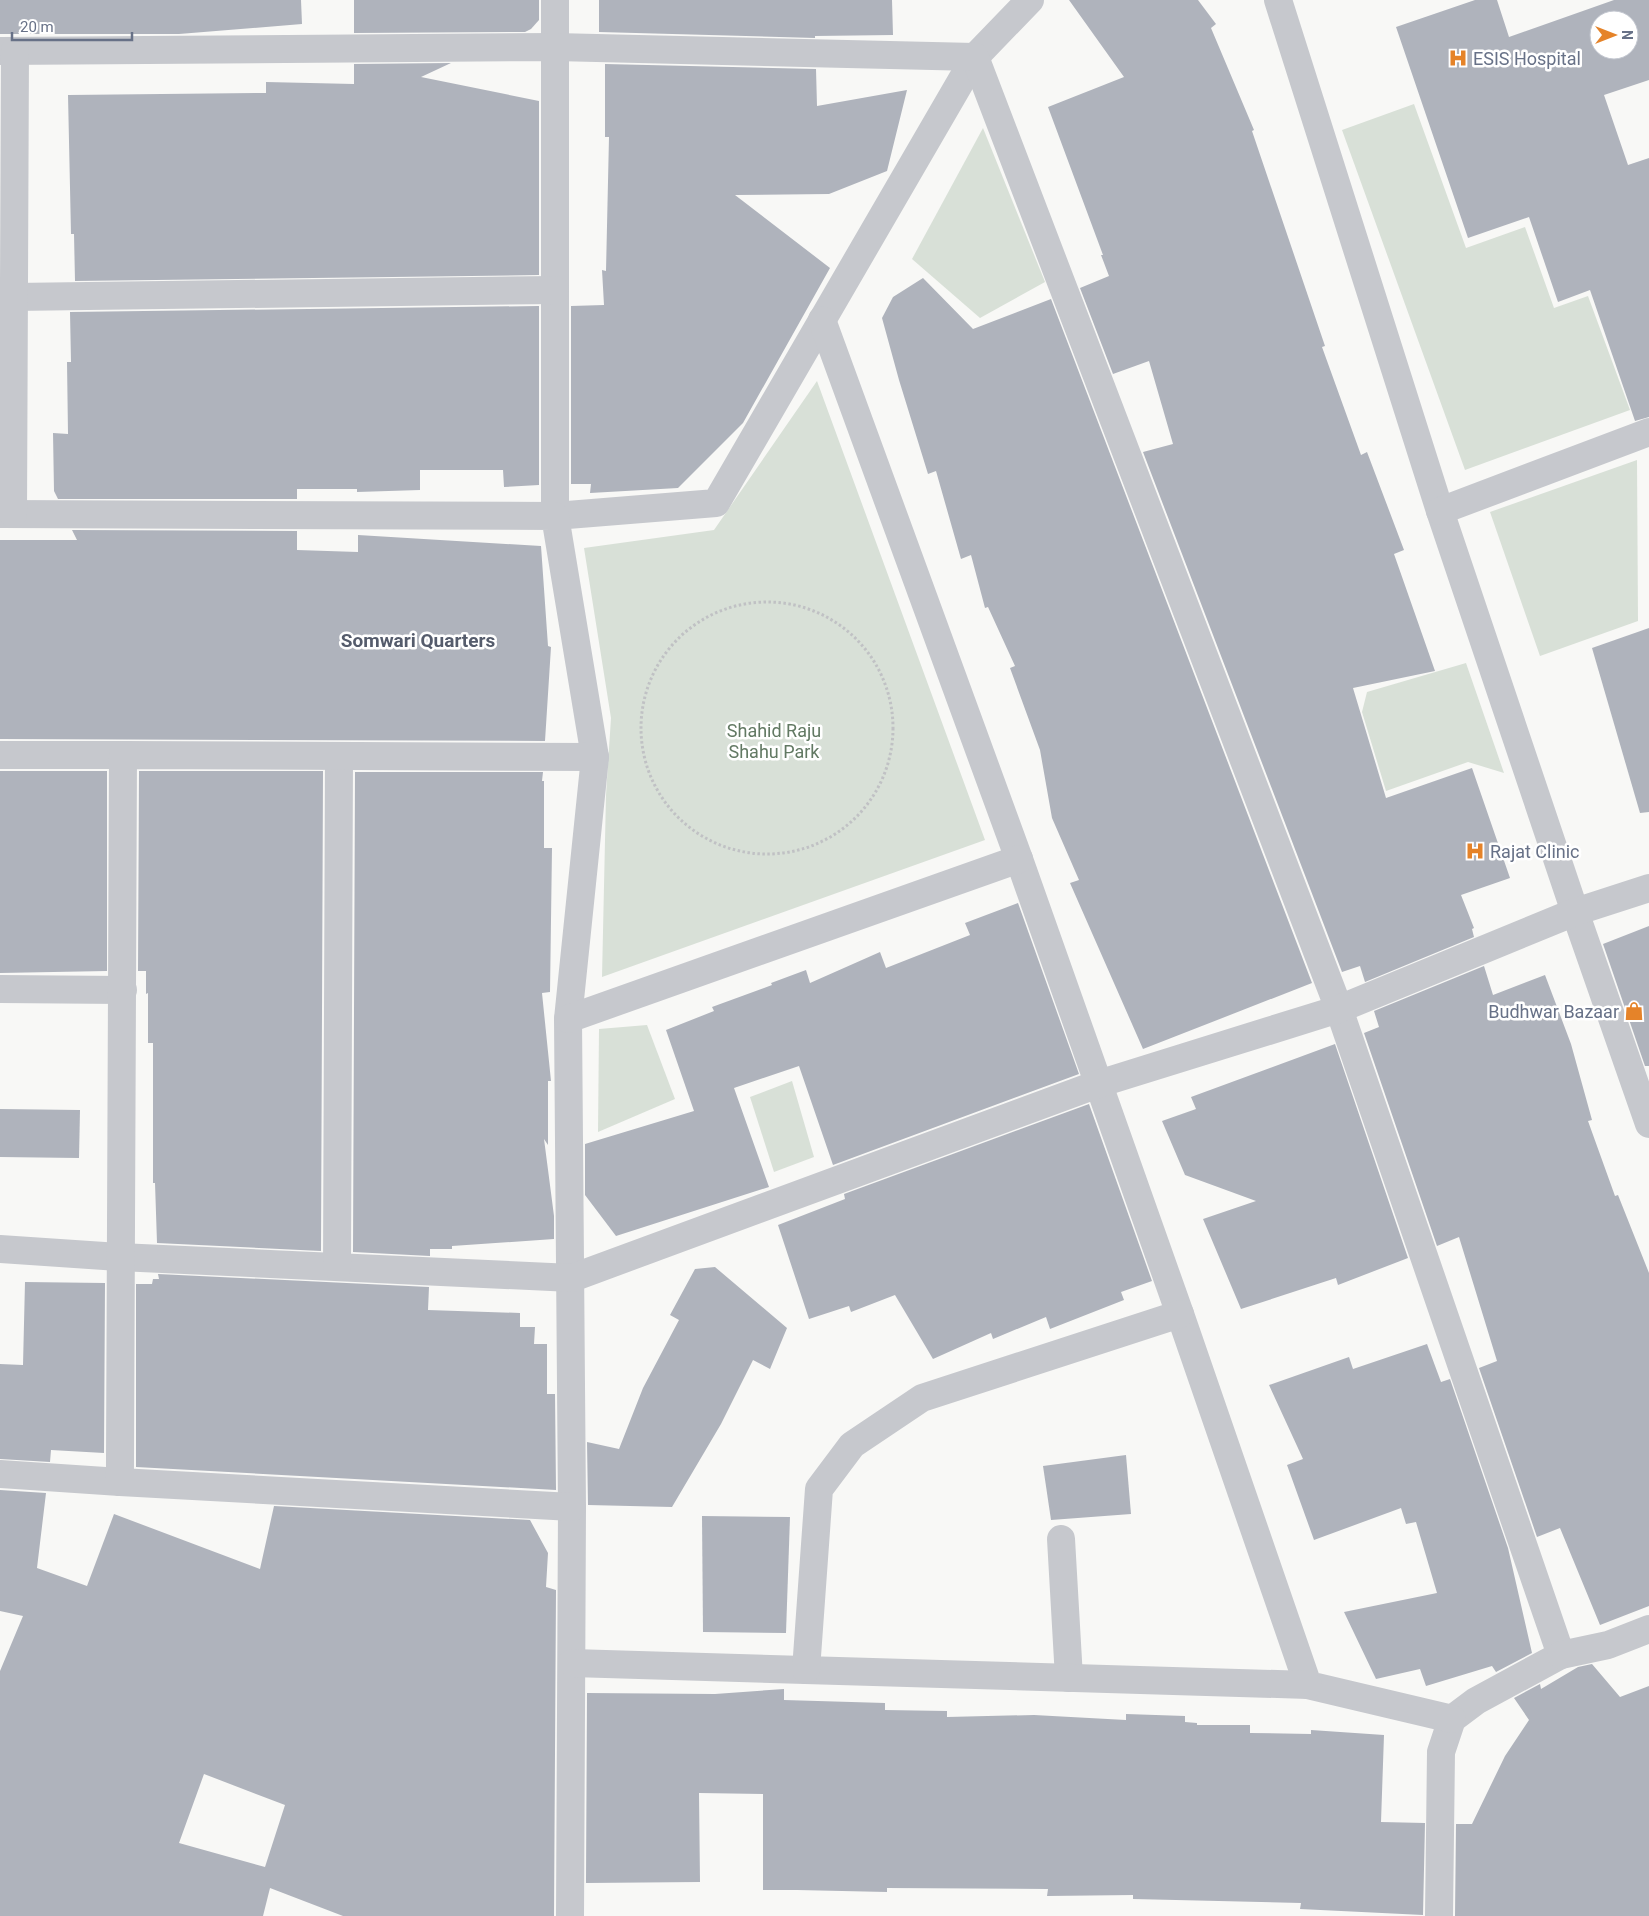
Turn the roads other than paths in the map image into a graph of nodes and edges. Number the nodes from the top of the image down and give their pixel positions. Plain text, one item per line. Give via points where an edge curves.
1 (555, 0) edge
2 (1030, 0) edge
3 (1278, 0) edge
4 (555, 47) junction
5 (8, 51) edge
6 (975, 57) junction
7 (555, 290) junction
8 (14, 297) junction
9 (822, 320) junction
10 (1649, 432) edge
11 (1440, 511) junction
12 (6, 514) edge
13 (555, 516) junction
14 (0, 755) edge
15 (123, 755) junction
16 (338, 756) junction
17 (595, 757) junction
18 (1019, 858) junction
19 (1649, 888) edge
20 (1575, 912) junction
21 (0, 990) edge
22 (123, 990) junction
23 (1339, 1008) junction
24 (568, 1019) junction
25 (1098, 1084) junction
26 (1649, 1124) edge
27 (0, 1249) edge
28 (119, 1257) junction
29 (337, 1267) junction
30 (572, 1278) junction
31 (1180, 1314) junction
32 (0, 1474) edge
33 (120, 1482) junction
34 (572, 1507) junction
35 (1061, 1538) dead end
36 (1649, 1630) edge
37 (1561, 1655) junction
38 (572, 1663) junction
39 (806, 1670) junction
40 (1069, 1678) junction
41 (1308, 1685) junction
42 (1452, 1719) junction
43 (570, 1916) edge
44 (1439, 1916) edge

1 - 4 street
2 - 6 street
3 - 11 street
4 - 5 street
4 - 6 street
4 - 7 street
5 - 8 street
6 - 9 street
6 - 23 street
7 - 8 street
7 - 13 street
8 - 12 street
9 - 13 street via 716,503
9 - 18 street
10 - 11 street
11 - 20 street
12 - 13 street
13 - 17 street
14 - 15 street
15 - 16 street
15 - 22 street
16 - 17 street
16 - 29 street
17 - 24 street
18 - 24 street
18 - 25 street
19 - 20 street
20 - 23 street
20 - 26 street
21 - 22 street
22 - 28 street
23 - 25 street
23 - 37 street
24 - 30 street
25 - 30 street
25 - 31 street
27 - 28 street
28 - 29 street
28 - 33 street
29 - 30 street
30 - 34 street
31 - 39 street via 922,1398 852,1445 819,1488
31 - 41 street
32 - 33 street
33 - 34 street
34 - 38 street
35 - 40 street
36 - 37 street via 1608,1645
37 - 42 street via 1476,1701
38 - 39 street
38 - 43 street
39 - 40 street
40 - 41 street
41 - 42 street
42 - 44 street via 1441,1752

